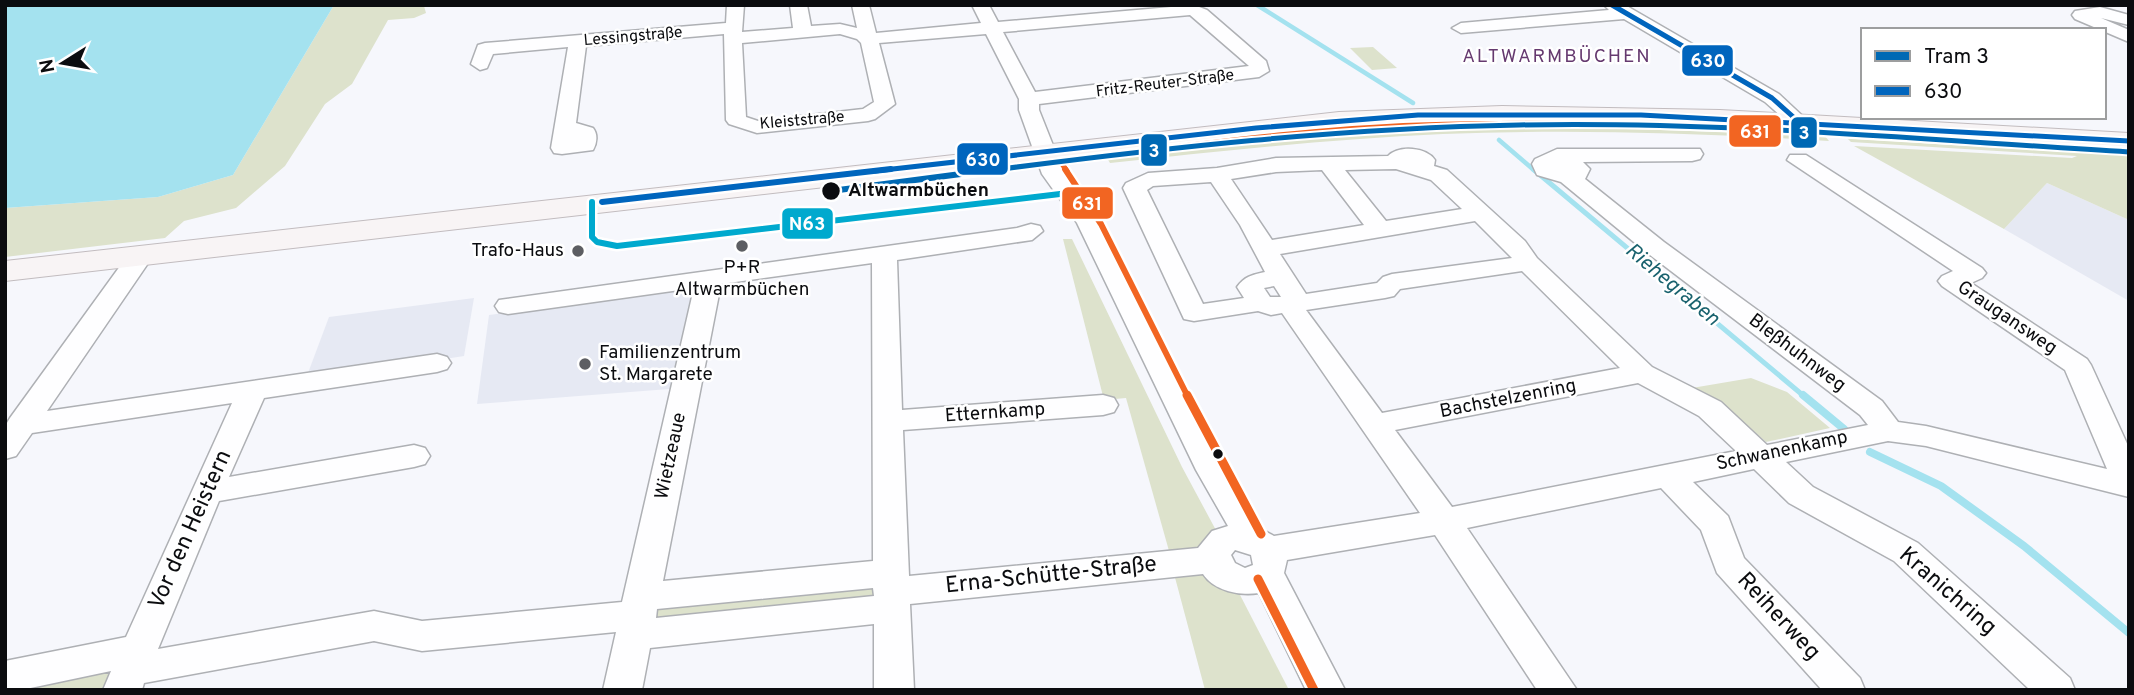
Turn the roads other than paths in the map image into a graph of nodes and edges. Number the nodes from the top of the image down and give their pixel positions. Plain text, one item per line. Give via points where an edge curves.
1 (736, 5) edge
2 (798, 5) edge
3 (860, 5) edge
4 (980, 5) edge
5 (1619, 9) edge
6 (2129, 20) edge
7 (992, 27) junction
8 (1461, 28) dead end
9 (803, 32) junction
10 (733, 33) junction
11 (866, 37) junction
12 (2129, 37) edge
13 (578, 41) junction
14 (482, 56) dead end
15 (1029, 99) junction
16 (1799, 122) junction
17 (566, 127) dead end
18 (2129, 141) edge
19 (1045, 152) junction
20 (1692, 154) dead end
21 (1798, 160) dead end
22 (1328, 163) junction
23 (1217, 174) junction
24 (1478, 213) junction
25 (1380, 229) junction
26 (1031, 231) dead end
27 (1264, 249) junction
28 (884, 254) junction
29 (140, 256) junction
30 (1528, 263) junction
31 (5, 271) edge
32 (709, 278) junction
33 (1282, 296) junction
34 (508, 306) dead end
35 (437, 362) dead end
36 (1642, 373) junction
37 (253, 390) junction
38 (1103, 405) dead end
39 (887, 421) junction
40 (1375, 424) junction
41 (1888, 430) junction
42 (13, 437) edge
43 (414, 456) dead end
44 (1762, 456) junction
45 (1667, 475) junction
46 (2129, 485) edge
47 (206, 492) junction
48 (1444, 521) junction
49 (1244, 557) junction
50 (890, 591) junction
51 (637, 616) junction
52 (130, 670) edge
53 (5, 677) edge
54 (622, 690) edge
55 (894, 690) edge
56 (1326, 690) edge
57 (1558, 690) edge
58 (1846, 690) edge
59 (2056, 690) edge

1 - 10 street
2 - 9 street
3 - 11 street
4 - 7 street
5 - 8 street
5 - 16 street via 1772,99
6 - 12 street via 2107,13 2081,15
7 - 11 street
7 - 15 street
7 - 15 street, Fritz-Reuter-Straße via 1192,10 1259,65 1259,71
9 - 10 street, Lessingstraße
9 - 11 street, Lessingstraße via 840,29
10 - 11 street, Kleiststraße via 736,120 757,127 876,109
10 - 13 street, Lessingstraße
13 - 14 street, Lessingstraße via 492,42
13 - 17 street
15 - 19 street
16 - 18 main road
16 - 19 main road via 1595,114 1418,115
19 - 29 main road
19 - 49 street via 1053,174 1089,222 1212,470
20 - 41 street, Bleßhuhnweg via 1555,156 1563,169 1655,247 1871,408
21 - 46 street, Graugansweg via 1973,273 1951,281 2077,365
22 - 23 street
22 - 24 street via 1408,165 1439,175
22 - 25 street
23 - 27 street
23 - 33 street via 1148,180 1134,188 1194,313
24 - 25 street
24 - 30 street via 1516,246
25 - 27 street
26 - 28 street
27 - 33 street
28 - 32 street
28 - 39 street
29 - 31 main road
29 - 42 street
30 - 33 street via 1392,282 1385,290
30 - 36 street
32 - 34 street
32 - 51 street, Wietzeaue
33 - 40 street
35 - 37 street
36 - 40 street, Bachstelzenring
36 - 44 street via 1710,408
37 - 42 street
37 - 47 street, Vor den Heistern
38 - 39 street, Etternkamp
39 - 50 street
40 - 48 street
41 - 44 street, Schwanenkamp
41 - 46 street, Schwanenkamp
43 - 47 street
44 - 45 street, Schwanenkamp
44 - 59 street, Kranichring via 1801,495 1906,552
45 - 48 street, Schwanenkamp
45 - 58 street, Reiherweg via 1716,525 1729,564
47 - 52 street, Vor den Heistern
48 - 49 street, Schwanenkamp
48 - 57 street
49 - 50 street, Erna-Schütte-Straße
49 - 56 street
50 - 51 street, Erna-Schütte-Straße
50 - 55 street
51 - 52 street, Erna-Schütte-Straße via 422,636 374,626
51 - 54 street, Wietzeaue
52 - 53 street, Erna-Schütte-Straße

